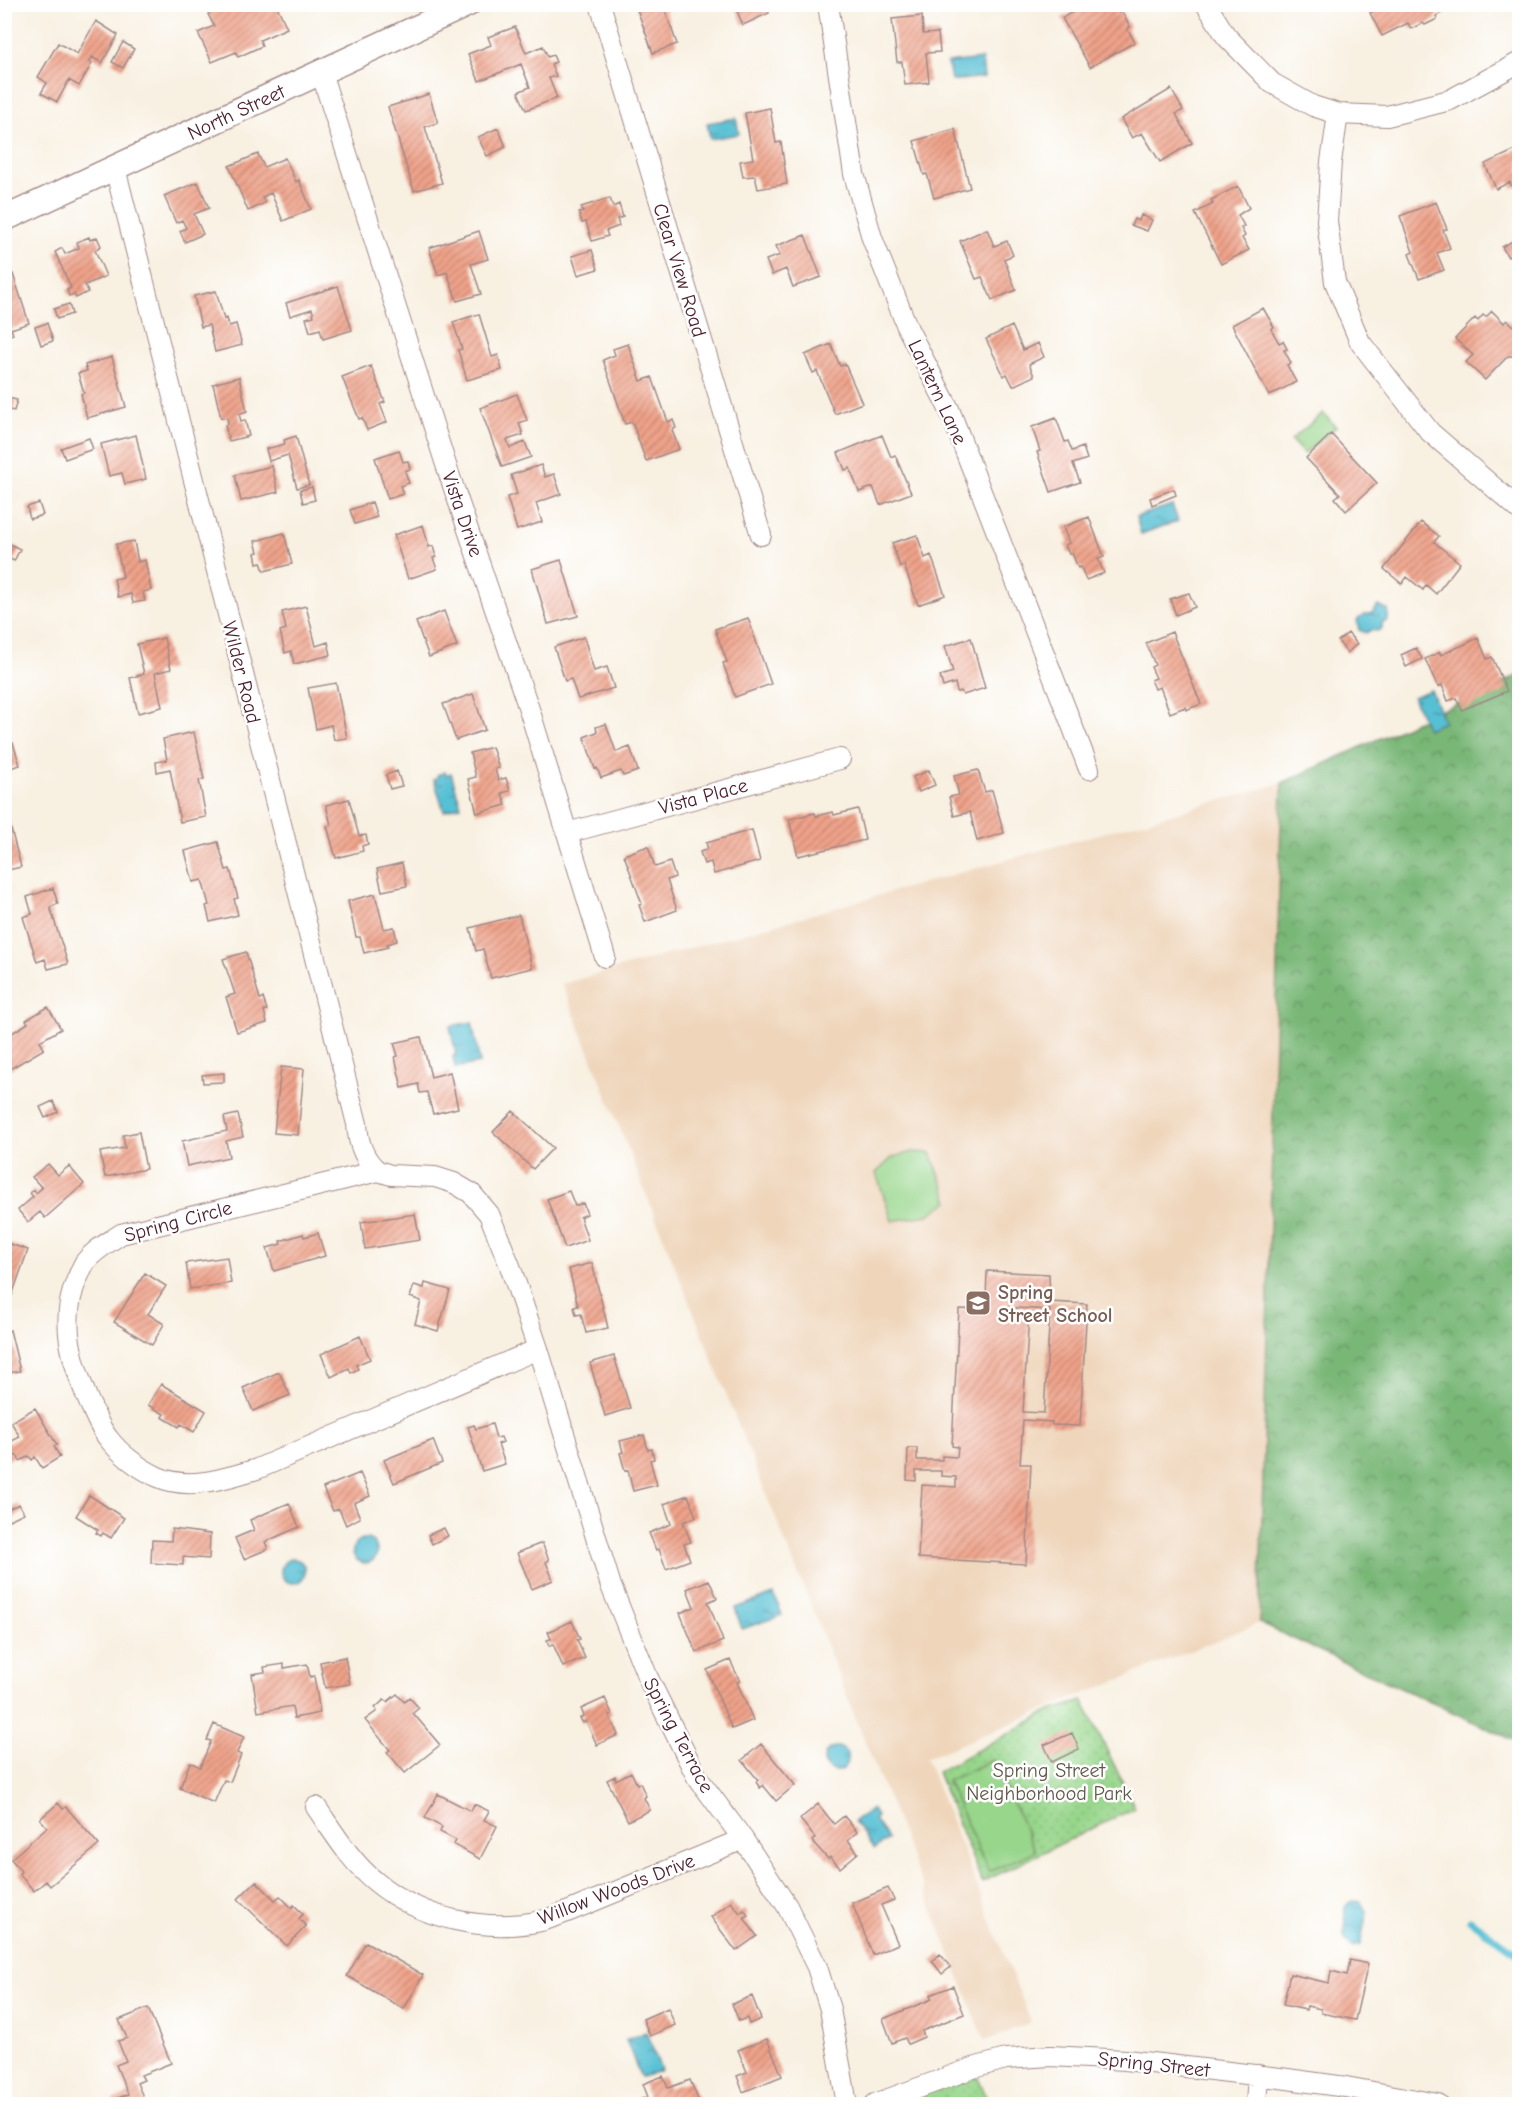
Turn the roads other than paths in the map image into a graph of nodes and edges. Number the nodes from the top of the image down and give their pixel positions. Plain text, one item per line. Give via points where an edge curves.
1 (468, 4) edge
2 (600, 4) edge
3 (828, 4) edge
4 (1206, 4) edge
5 (1520, 62) edge
6 (321, 72) junction
7 (1338, 114) junction
8 (115, 168) junction
9 (4, 219) edge
10 (1520, 510) edge
11 (761, 535) dead end
12 (840, 759) dead end
13 (1089, 769) dead end
14 (567, 833) junction
15 (605, 957) dead end
16 (378, 1172) junction
17 (538, 1349) junction
18 (316, 1807) dead end
19 (743, 1839) junction
20 (1258, 2075) junction
21 (847, 2104) edge
22 (875, 2104) edge
23 (1256, 2104) edge
24 (1438, 2104) edge

1 - 6 street, North Street
2 - 11 street, Clear View Road
3 - 13 street, Lantern Lane via 854,174 872,238 908,328 953,420
4 - 7 street via 1226,36 1272,82 1313,106
5 - 7 street via 1450,100 1387,116
6 - 8 street, North Street
6 - 14 street, Vista Drive
7 - 10 street via 1327,221 1335,282 1360,342 1430,432
8 - 9 street, North Street
8 - 16 street, Wilder Road via 360,1142 368,1162
12 - 14 street, Vista Place
14 - 15 street, Vista Drive
16 - 17 street, Spring Circle via 435,1177 471,1193 489,1214
16 - 17 street, Spring Circle via 121,1234 94,1252 72,1289 68,1337 77,1373 100,1428 110,1441 159,1478 188,1483 220,1480 260,1468
17 - 19 street, Spring Terrace via 611,1586 648,1678 697,1777
18 - 19 street, Willow Woods Drive via 351,1857 376,1882 403,1900 442,1917 500,1926 562,1914
19 - 21 street, Spring Terrace via 787,1906 817,1967 830,2009
20 - 22 street, Spring Street via 1126,2060 1025,2057 973,2068
20 - 23 street
20 - 24 street, Spring Street

